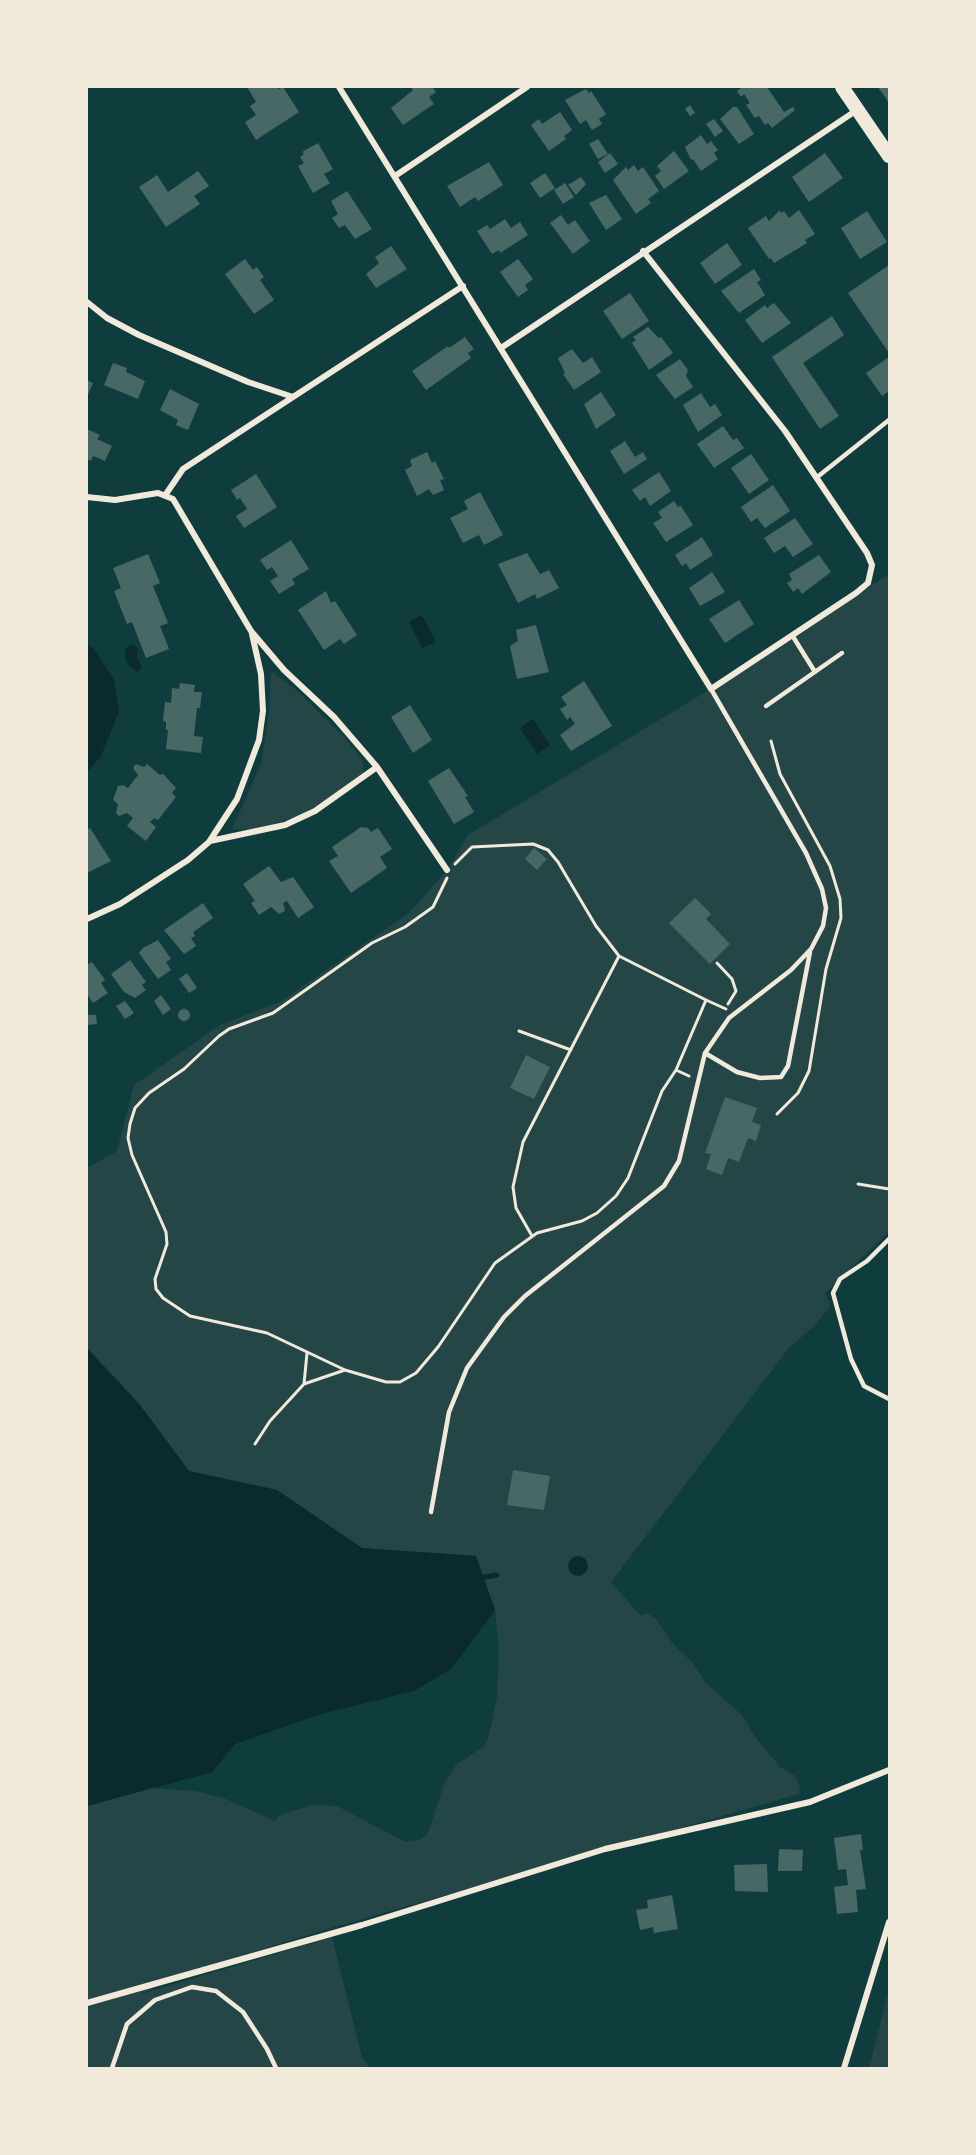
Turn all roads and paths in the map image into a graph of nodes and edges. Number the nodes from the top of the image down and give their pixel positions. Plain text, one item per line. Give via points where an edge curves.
1 (339, 87) edge
2 (527, 87) edge
3 (842, 87) edge
4 (857, 110) junction
5 (889, 156) edge
6 (395, 176) junction
7 (643, 251) junction
8 (463, 286) junction
9 (87, 302) edge
10 (501, 348) junction
11 (293, 397) junction
12 (889, 420) edge
13 (816, 478) junction
14 (166, 494) junction
15 (87, 497) edge
16 (251, 631) junction
17 (792, 635) junction
18 (842, 653) dead end
19 (815, 672) junction
20 (711, 689) junction
21 (766, 706) dead end
22 (377, 767) junction
23 (209, 842) junction
24 (447, 870) junction
25 (87, 919) edge
26 (811, 949) junction
27 (619, 956) junction
28 (717, 963) dead end
29 (706, 1000) junction
30 (726, 1008) junction
31 (729, 1018) junction
32 (519, 1031) dead end
33 (572, 1050) junction
34 (705, 1053) junction
35 (676, 1071) junction
36 (699, 1081) junction
37 (858, 1184) dead end
38 (889, 1189) edge
39 (532, 1236) junction
40 (889, 1239) edge
41 (307, 1353) junction
42 (345, 1370) junction
43 (304, 1384) junction
44 (889, 1399) edge
45 (255, 1444) dead end
46 (430, 1512) dead end
47 (889, 1770) edge
48 (889, 1922) edge
49 (87, 2003) edge
50 (112, 2068) edge
51 (276, 2068) edge
52 (844, 2068) edge

1 - 6 street
2 - 6 street
3 - 4 main road
4 - 5 main road
4 - 7 street
6 - 8 street
7 - 10 street
7 - 13 street via 785,431
8 - 10 street
8 - 11 street
9 - 11 street via 139,335
10 - 20 street
11 - 14 street via 183,469
12 - 13 lane
13 - 17 street via 867,553 873,572 868,583 856,593
14 - 15 street via 115,500
14 - 16 street via 177,505
16 - 22 street
16 - 23 street via 261,674 263,711 259,740 237,799
17 - 19 lane
17 - 20 street
18 - 19 lane
19 - 21 lane
20 - 26 lane via 806,853 822,889 826,908 823,926
22 - 23 street via 315,811 285,825
22 - 24 street
23 - 25 street via 156,882
24 - 27 path via 472,847 526,844 548,850
24 - 41 path via 447,882 434,907 372,943 273,1013 219,1036 184,1069 149,1093 135,1108 130,1124 132,1155 166,1232 167,1244 155,1278 156,1289 190,1316 251,1328
26 - 31 lane via 791,970
26 - 34 lane via 788,1066 781,1077 760,1078 737,1072
27 - 29 path
27 - 33 path
28 - 30 path via 732,979 736,992
29 - 30 path
29 - 35 path
30 - 31 path
31 - 34 lane
32 - 33 path
33 - 39 path via 523,1142 516,1164 516,1208
34 - 36 lane
35 - 36 path
35 - 39 path via 662,1091 628,1178 616,1196 582,1221
36 - 46 lane via 679,1161 664,1186 525,1296 504,1317 467,1368 449,1412
37 - 38 path
39 - 42 path via 495,1263 416,1373 400,1382 386,1382
40 - 44 lane via 867,1261 840,1279 833,1293 851,1359 864,1386
41 - 42 path
41 - 43 path
42 - 43 path
43 - 45 path
47 - 49 street via 810,1802 605,1849 362,1925
48 - 52 street
50 - 51 lane via 127,2024 154,2000 192,1987 216,1991 243,2012

